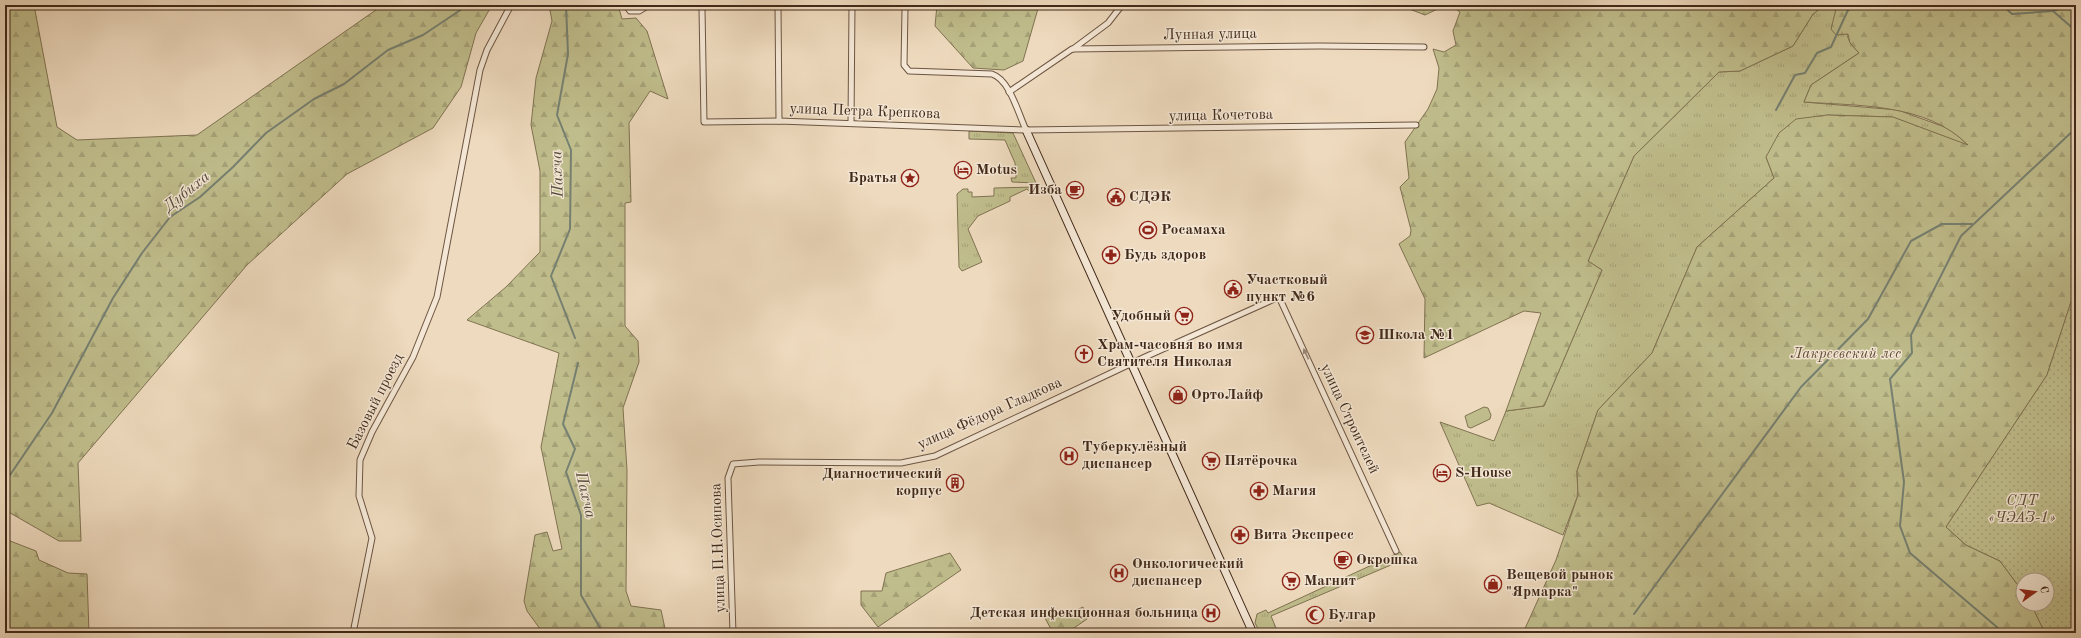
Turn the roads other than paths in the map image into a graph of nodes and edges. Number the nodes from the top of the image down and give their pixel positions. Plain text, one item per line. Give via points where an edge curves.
1 (511, 5) edge
2 (626, 5) edge
3 (649, 5) edge
4 (706, 5) edge
5 (778, 5) edge
6 (852, 5) edge
7 (902, 5) edge
8 (1122, 5) edge
9 (1424, 47) dead end
10 (1072, 49) junction
11 (1010, 92) junction
12 (779, 121) junction
13 (851, 123) junction
14 (1416, 125) dead end
15 (1026, 130) junction
16 (1279, 297) joint
17 (1131, 364) junction
18 (733, 464) joint
19 (1396, 551) dead end
20 (353, 633) edge
21 (733, 633) edge
22 (1253, 633) edge

1 - 20 street, Базовый проезд via 487,50 480,70 436,303 413,357 372,432 360,460 360,496 372,538
2 - 3 street via 630,11 639,11
4 - 12 street, улица Петра Крепкова via 702,9 704,122
5 - 12 street
6 - 13 street
7 - 11 street via 905,9 904,65 909,72 992,74 999,76
8 - 10 street via 1108,23
9 - 10 street, Лунная улица
10 - 11 street
11 - 15 street
12 - 13 street, улица Петра Крепкова
13 - 15 street, улица Петра Крепкова
14 - 15 street, улица Кочетова
15 - 17 street
16 - 17 street, улица Фёдора Гладкова
19 -> 16 street, улица Строителей
17 - 18 street, улица Фёдора Гладкова via 935,456 917,461
17 - 22 street
18 - 21 street, улица П.Н.Осипова via 728,478

